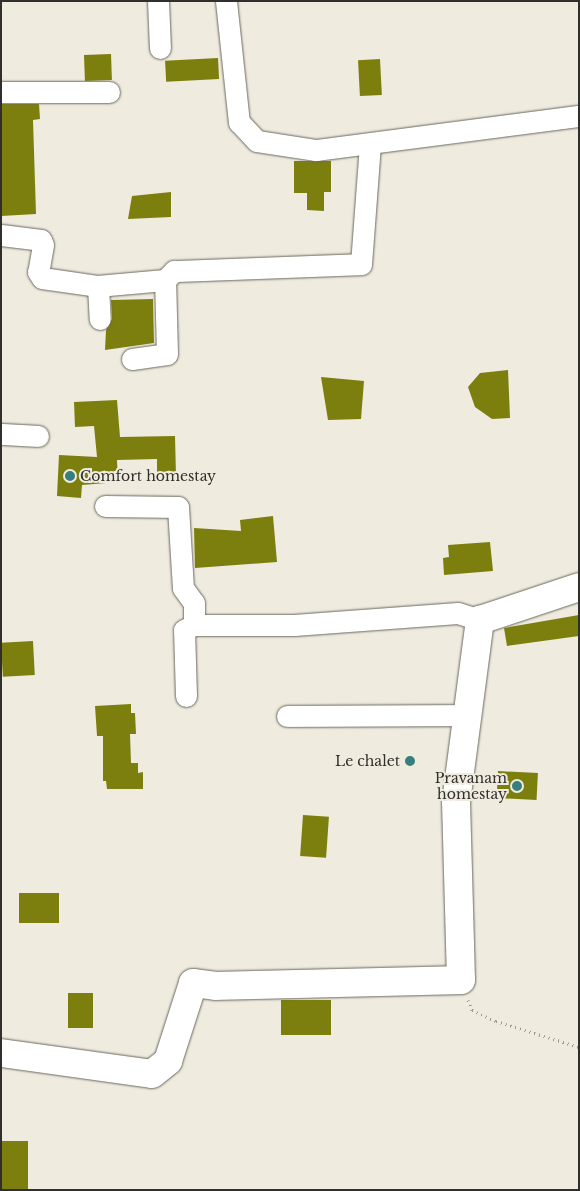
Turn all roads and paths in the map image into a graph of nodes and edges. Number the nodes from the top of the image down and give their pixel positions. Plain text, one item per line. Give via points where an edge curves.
1 (158, 1) edge
2 (226, 1) edge
3 (160, 48) dead end
4 (1, 92) edge
5 (109, 92) dead end
6 (579, 116) edge
7 (370, 144) junction
8 (1, 235) edge
9 (165, 280) junction
10 (97, 286) junction
11 (100, 319) dead end
12 (132, 359) dead end
13 (1, 434) edge
14 (38, 436) dead end
15 (105, 506) dead end
16 (579, 587) edge
17 (480, 620) junction
18 (194, 625) junction
19 (186, 696) dead end
20 (468, 715) junction
21 (287, 716) dead end
22 (461, 980) junction
23 (579, 1047) edge
24 (1, 1053) edge

1 - 3 street
2 - 7 street via 240,122 257,141 316,150
4 - 5 street
6 - 7 street
7 - 9 street via 361,264 174,271
8 - 10 street via 41,240 38,272 42,278
9 - 10 street
9 - 12 street via 167,354
10 - 11 street
13 - 14 street
15 - 18 street via 178,506 183,588 194,602
16 - 17 main road
17 - 18 street via 458,613 302,625
17 - 20 main road
18 - 19 street via 184,630
20 - 21 street
20 - 22 main road via 456,802
22 - 23 path via 472,1010
22 - 24 main road via 194,984 168,1061 152,1074

